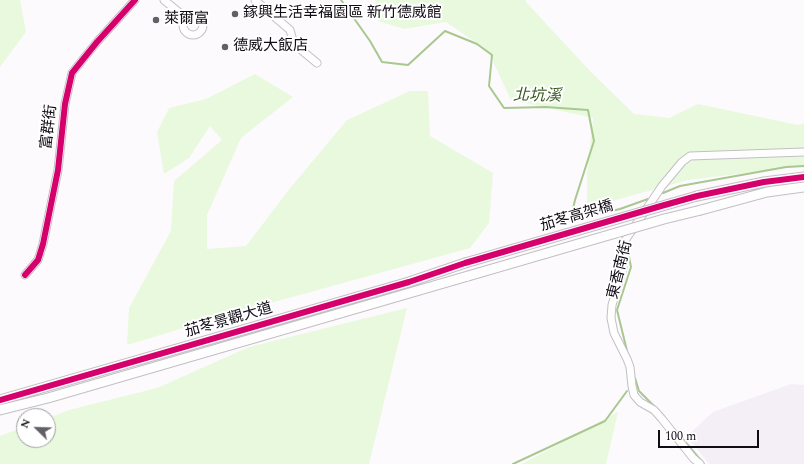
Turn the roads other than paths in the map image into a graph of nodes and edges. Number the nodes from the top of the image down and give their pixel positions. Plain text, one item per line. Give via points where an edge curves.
1 (135, 0) edge
2 (164, 0) edge
3 (255, 0) edge
4 (186, 18) dead end
5 (317, 63) dead end
6 (804, 152) edge
7 (804, 177) edge
8 (804, 187) edge
9 (465, 263) joint
10 (25, 275) dead end
11 (468, 276) joint
12 (0, 400) edge
13 (0, 410) edge
14 (700, 464) edge

1 - 10 street, 富群街 via 72,73 58,170 43,244 38,260
2 - 4 street
3 - 5 street via 290,30 294,44
6 - 14 street, 東香南街 via 690,156 662,186 624,242 623,268 612,305 611,318 614,333 629,363 634,395 654,410
7 - 9 street, 茄苳高架橋, bridge via 764,182 697,196
8 - 11 street, 茄苳高架橋, bridge via 767,192 664,219
9 - 12 street, 茄苳景觀大道 via 408,282
11 - 13 street, 茄苳景觀大道

